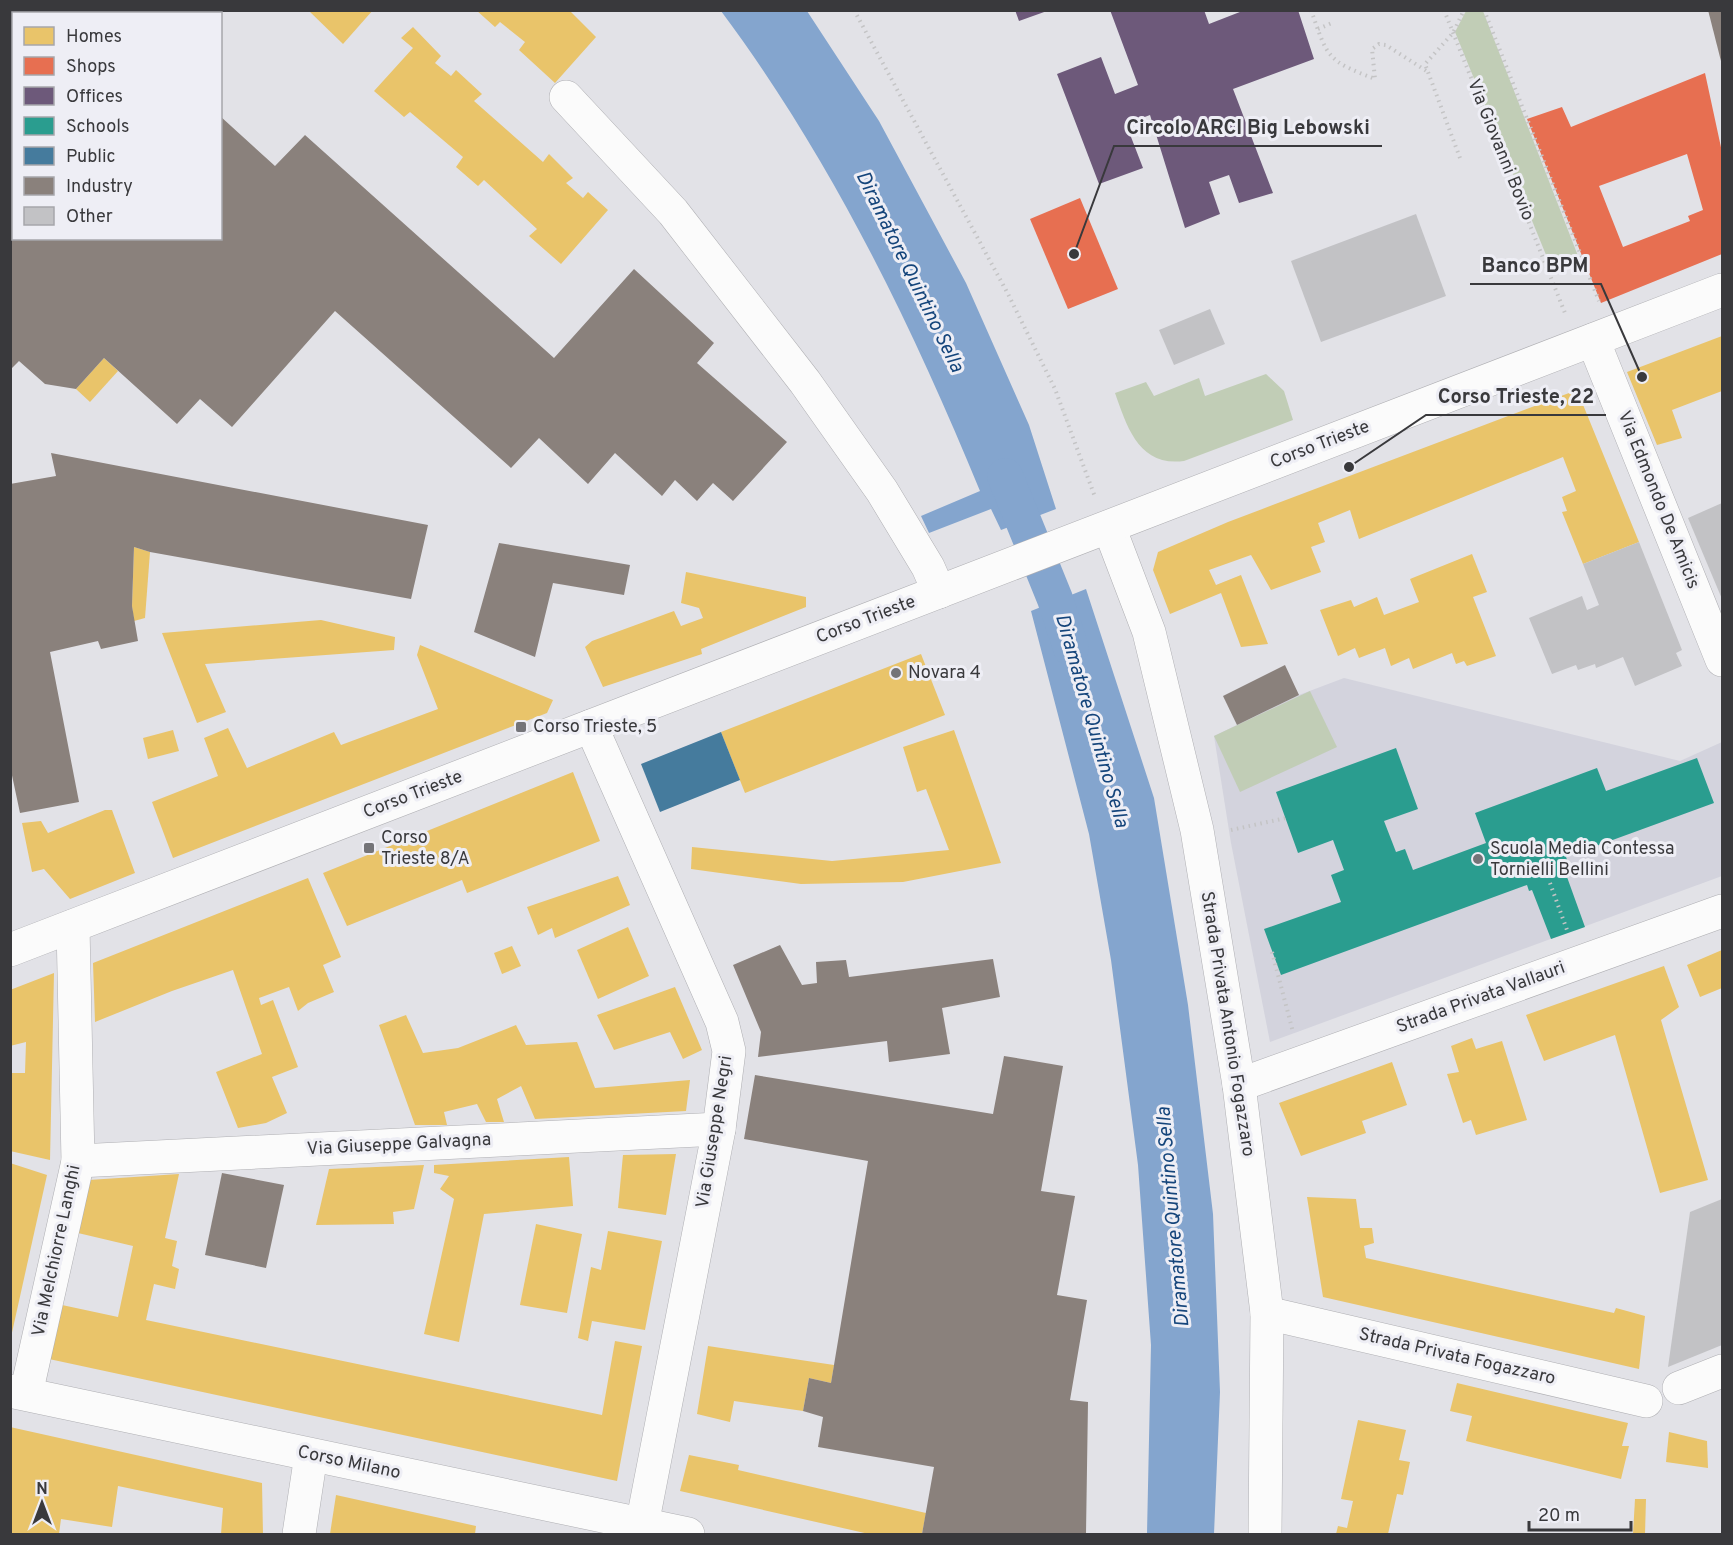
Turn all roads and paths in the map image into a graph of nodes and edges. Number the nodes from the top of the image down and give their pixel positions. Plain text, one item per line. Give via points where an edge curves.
1 (854, 10) edge
2 (1311, 10) edge
3 (1444, 10) edge
4 (1464, 10) edge
5 (1484, 10) edge
6 (1332, 23) dead end
7 (1318, 29) junction
8 (1453, 33) junction
9 (1428, 72) junction
10 (566, 97) dead end
11 (1460, 158) dead end
12 (1722, 290) edge
13 (1588, 325) junction
14 (1103, 515) junction
15 (939, 592) junction
16 (1722, 660) edge
17 (591, 726) junction
18 (1286, 818) dead end
19 (1228, 831) dead end
20 (1550, 883) dead end
21 (1722, 911) edge
22 (73, 926) junction
23 (1569, 936) dead end
24 (10, 950) edge
25 (1272, 952) dead end
26 (1295, 1036) dead end
27 (1239, 1085) junction
28 (719, 1129) junction
29 (78, 1161) junction
30 (1267, 1313) junction
31 (1722, 1371) edge
32 (1679, 1388) dead end
33 (18, 1393) edge
34 (1646, 1401) dead end
35 (311, 1455) junction
36 (629, 1527) edge
37 (299, 1534) edge
38 (688, 1534) edge
39 (1265, 1534) edge

1 - 14 path via 1055,388
2 - 7 path
3 - 8 path, Via Giovanni Bovio
4 - 8 path
5 - 13 path
6 - 7 path
7 - 9 path via 1327,54 1375,79 1372,50 1379,44
8 - 9 path via 1425,64
8 - 13 path, Via Giovanni Bovio
9 - 11 path
10 - 15 street via 673,212 812,391 906,530
12 - 13 street, Corso Trieste
13 - 14 street, Corso Trieste
13 - 16 street, Via Edmondo De Amicis
14 - 15 street, Corso Trieste via 997,570
14 - 27 street, Strada Privata Antonio Fogazzaro via 1149,632 1197,830
15 - 17 street, Corso Trieste
17 - 22 street, Corso Trieste
17 - 28 street, Via Giuseppe Negri via 722,1022 729,1051
18 - 19 path
20 - 23 path
21 - 27 street, Strada Privata Vallauri
22 - 24 street, Corso Trieste
22 - 29 street, Via Melchiorre Langhi
25 - 26 path
27 - 30 street, Strada Privata Antonio Fogazzaro
28 - 29 street, Via Giuseppe Galvagna
28 - 36 street, Via Giuseppe Negri
29 - 33 street, Via Melchiorre Langhi
30 - 34 street, Strada Privata Fogazzaro
30 - 39 street, Strada Privata Antonio Fogazzaro
31 - 32 street
33 - 35 street, Corso Milano
35 - 36 street, Corso Milano
35 - 37 street
36 - 38 street, Corso Milano

